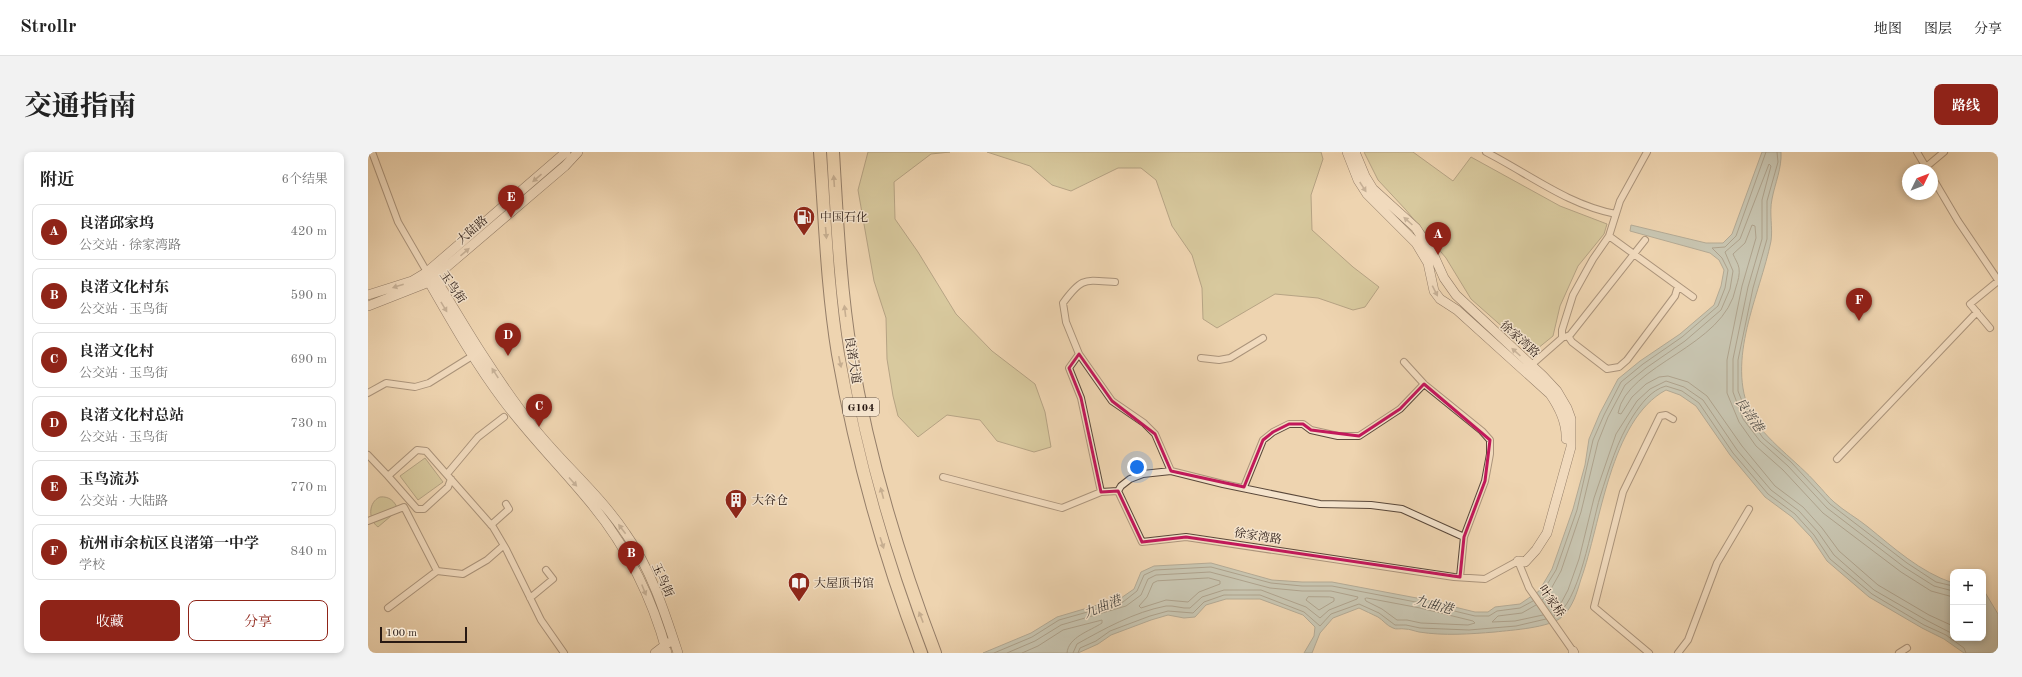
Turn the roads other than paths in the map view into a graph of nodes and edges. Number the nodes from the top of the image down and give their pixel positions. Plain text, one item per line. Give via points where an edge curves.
1 (372, 152) edge
2 (566, 152) edge
3 (578, 152) edge
4 (820, 152) edge
5 (832, 152) edge
6 (1347, 152) edge
7 (1355, 152) edge
8 (1486, 152) edge
9 (1647, 152) edge
10 (1917, 152) edge
11 (1944, 152) edge
12 (1924, 164) edge
13 (1932, 164) edge
14 (1938, 187) edge
15 (1616, 214) junction
16 (1609, 236) junction
17 (1645, 240) dead end
18 (1634, 254) junction
19 (430, 277) junction
20 (1998, 281) edge
21 (1115, 282) dead end
22 (1678, 286) junction
23 (368, 295) edge
24 (1692, 297) dead end
25 (368, 306) edge
26 (1977, 312) junction
27 (1990, 328) dead end
28 (1568, 336) junction
29 (1263, 338) dead end
30 (1562, 338) junction
31 (1079, 354) junction
32 (469, 358) dead end
33 (1200, 358) dead end
34 (1404, 362) dead end
35 (1528, 368) junction
36 (1424, 384) junction
37 (368, 393) edge
38 (504, 417) dead end
39 (1673, 419) dead end
40 (368, 455) edge
41 (1836, 459) dead end
42 (1172, 471) junction
43 (388, 476) junction
44 (449, 477) junction
45 (943, 477) dead end
46 (1244, 487) junction
47 (1118, 491) junction
48 (1101, 492) junction
49 (506, 504) dead end
50 (1749, 509) dead end
51 (368, 521) edge
52 (491, 525) junction
53 (1464, 537) junction
54 (503, 546) junction
55 (1518, 561) junction
56 (546, 570) dead end
57 (437, 571) junction
58 (1460, 577) junction
59 (530, 598) junction
60 (388, 608) dead end
61 (674, 641) junction
62 (1907, 648) dead end
63 (666, 649) edge
64 (1573, 652) edge
65 (564, 653) edge
66 (655, 653) edge
67 (678, 653) edge
68 (921, 653) edge
69 (935, 653) edge
70 (1649, 653) edge
71 (1678, 653) edge
72 (1899, 653) edge

1 - 19 street via 398,222
2 -> 19 main road, 大陆路
19 -> 3 main road, 大陆路 via 565,166
4 -> 68 highway, 良渚大道 / G104 via 838,353 880,535
69 -> 5 highway, 良渚大道 / G104 via 908,582 888,516 860,402 850,353 843,291
6 -> 35 main road, 徐家湾路 via 1358,180 1367,194 1416,243 1428,263 1434,291 1440,299
35 -> 7 main road, 徐家湾路 via 1456,295 1416,228 1373,189
8 - 15 street via 1560,194 1593,208
9 - 15 street via 1620,201
10 - 12 street
11 - 13 street
14 - 20 street
15 - 16 street
16 - 18 street
16 - 30 street via 1573,295
17 - 18 street
18 - 22 street
18 - 28 street
19 -> 23 main road, 大陆路
19 - 25 main road, 大陆路
61 -> 19 main road, 玉鸟街 via 654,586 626,534 509,395
19 -> 63 main road, 玉鸟街 via 473,356 502,400 590,501 621,543 636,570
20 - 26 street via 1970,304
21 - 31 street via 1084,280 1063,303 1066,322
22 - 24 street
22 - 28 street via 1675,296 1619,367 1607,369
26 - 27 street
26 - 41 street
28 - 30 street
29 - 33 street via 1230,358
30 - 35 street
31 - 42 street via 1112,402 1144,423 1155,434
31 - 48 street via 1069,368 1082,398
32 - 37 street via 429,383 415,387 386,383
34 - 36 street
35 - 55 main road, 徐家湾路 via 1559,407 1567,431 1566,447 1545,524 1533,546
36 - 46 street via 1400,409 1359,436 1338,436 1311,430 1303,424 1289,424 1273,432 1263,440
36 - 53 street via 1490,440 1490,454 1484,481
38 - 44 street via 478,437
39 - 70 street via 1666,415 1660,416 1622,492 1594,607
40 - 43 street
42 - 46 street
42 - 47 street via 1143,474 1130,479
43 - 44 street via 417,450 426,451
43 - 44 street via 416,509 424,509 448,487
44 - 52 street
45 - 48 street via 1062,508
46 - 53 street via 1320,504 1371,505 1402,509
47 - 48 street
47 - 58 street, 徐家湾路 via 1142,542 1186,537
49 - 52 street via 509,509
50 - 71 street via 1717,563 1688,640
51 - 57 street via 404,507
52 - 54 street
53 - 58 street
54 - 57 street via 487,560 463,574
54 - 59 street
55 - 58 street, 徐家湾路 via 1485,579
55 - 64 street, 叶家桥 via 1529,588
56 - 59 street via 552,579
57 - 60 street
59 - 65 street via 541,620
61 - 63 main road
61 - 67 main road, 玉鸟街
62 - 72 street
63 - 66 main road

